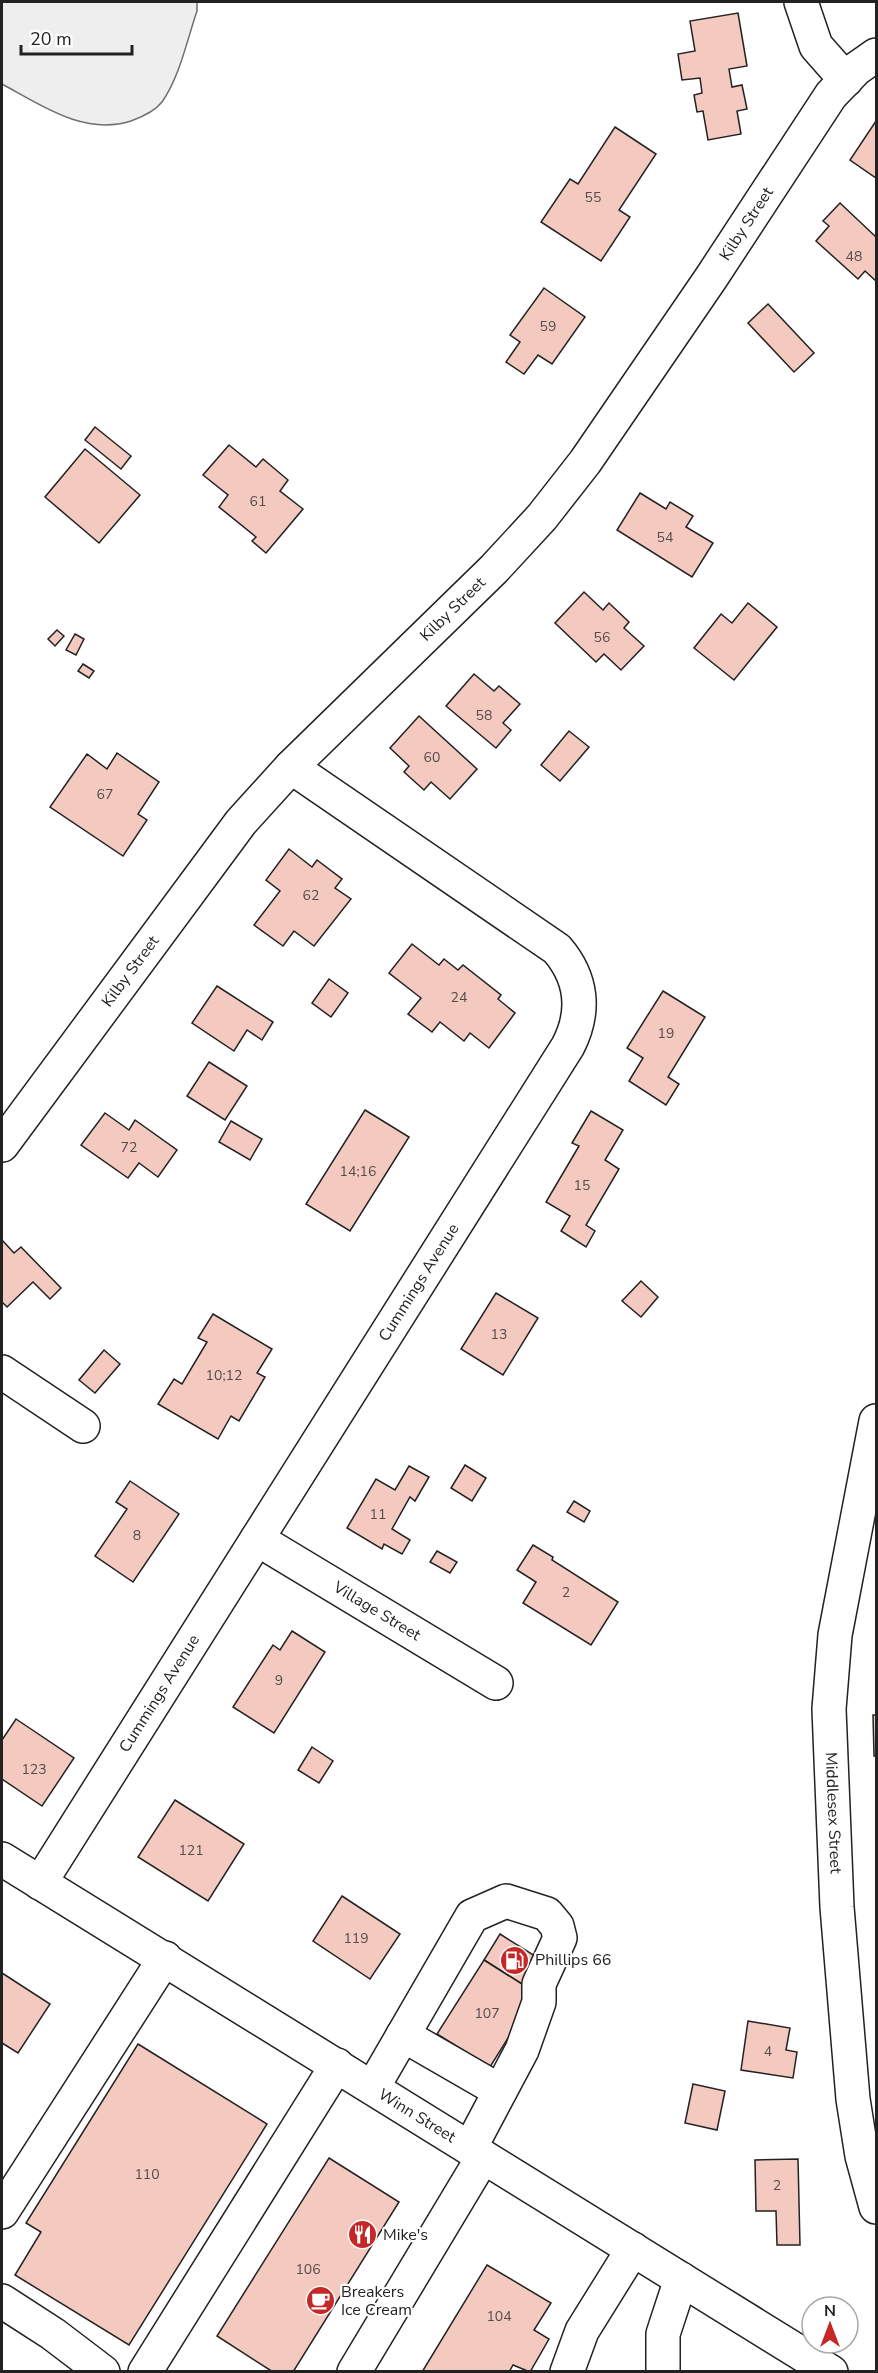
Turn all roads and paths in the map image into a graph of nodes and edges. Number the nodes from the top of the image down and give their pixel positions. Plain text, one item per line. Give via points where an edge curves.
1 (801, 2) edge
2 (876, 56) edge
3 (846, 80) junction
4 (291, 767) junction
5 (2, 1144) edge
6 (2, 1372) edge
7 (876, 1421) edge
8 (83, 1426) dead end
9 (257, 1539) junction
10 (496, 1683) dead end
11 (2, 1859) edge
12 (40, 1882) junction
13 (165, 1958) junction
14 (403, 2035) junction
15 (337, 2065) junction
16 (373, 2087) junction
17 (500, 2091) junction
18 (477, 2152) junction
19 (876, 2207) edge
20 (2, 2212) edge
21 (633, 2248) junction
22 (681, 2279) junction
23 (2, 2301) edge
24 (103, 2372) edge
25 (145, 2372) edge
26 (354, 2372) edge
27 (567, 2372) edge
28 (663, 2372) edge
29 (831, 2372) edge

1 - 3 street via 816,46
2 - 3 street, Kilby Street
3 - 4 street, Kilby Street via 831,95 769,194 585,462 542,517
4 - 5 street, Kilby Street via 203,871
4 - 9 street, Cummings Avenue via 546,940 572,970 579,988 580,1008 579,1022 568,1046
6 - 8 street
7 - 19 street, Middlesex Street via 835,1635 829,1708 837,1907 853,2099 862,2156
9 - 10 street, Village Street
9 - 12 street, Cummings Avenue
11 - 12 street, Winn Street
12 - 13 street, Winn Street
13 - 15 street, Winn Street
13 - 20 street
14 - 16 street
14 - 17 street
14 - 17 street via 472,1916 506,1901 547,1914 558,1926 560,1938 539,1984 539,2002 522,2050
15 - 16 street, Winn Street
15 - 25 street
16 - 18 street, Winn Street
17 - 18 street
18 - 21 street, Winn Street
18 - 26 street
21 - 22 street, Winn Street
21 - 27 street via 582,2331
22 - 28 street via 663,2334
22 - 29 street, Winn Street
23 - 24 street

